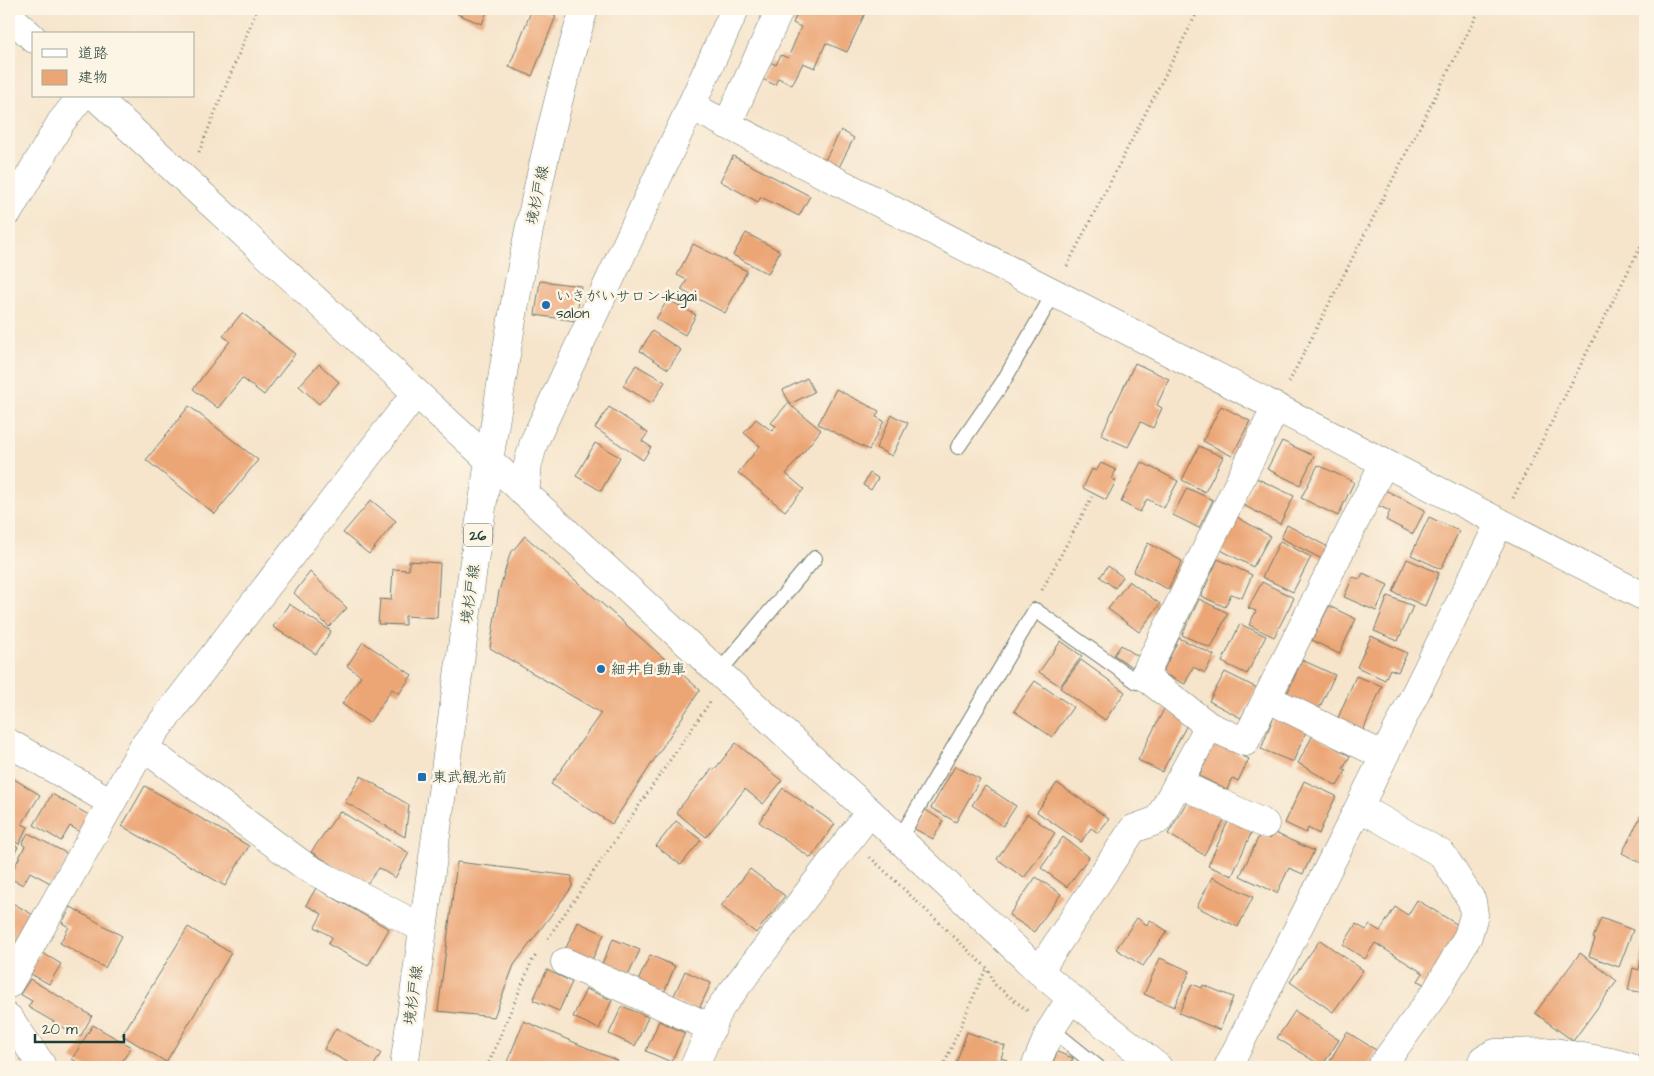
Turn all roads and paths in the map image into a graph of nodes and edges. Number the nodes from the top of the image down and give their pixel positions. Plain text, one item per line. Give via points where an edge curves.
1 (257, 9) edge
2 (584, 9) edge
3 (734, 9) edge
4 (780, 9) edge
5 (1199, 9) edge
6 (1480, 9) edge
7 (9, 15) edge
8 (32, 37) edge
9 (80, 98) edge
10 (97, 98) edge
11 (691, 106) junction
12 (728, 125) junction
13 (187, 183) junction
14 (9, 211) edge
15 (1645, 238) edge
16 (1054, 293) junction
17 (416, 393) junction
18 (1276, 407) junction
19 (958, 446) dead end
20 (488, 460) junction
21 (1384, 463) junction
22 (525, 494) junction
23 (1092, 497) dead end
24 (1500, 522) junction
25 (815, 558) dead end
26 (1645, 597) edge
27 (1035, 610) junction
28 (722, 675) junction
29 (1144, 676) junction
30 (1267, 698) junction
31 (1209, 726) junction
32 (9, 743) edge
33 (143, 747) junction
34 (1384, 756) junction
35 (1178, 783) junction
36 (111, 802) junction
37 (1359, 807) junction
38 (870, 812) junction
39 (1265, 824) dead end
40 (850, 838) junction
41 (898, 838) junction
42 (422, 928) junction
43 (543, 945) dead end
44 (537, 953) dead end
45 (565, 962) dead end
46 (988, 969) junction
47 (1039, 971) junction
48 (9, 984) edge
49 (1071, 998) junction
50 (9, 1018) edge
51 (712, 1028) junction
52 (1051, 1029) junction
53 (41, 1066) edge
54 (404, 1067) edge
55 (486, 1067) edge
56 (694, 1067) edge
57 (943, 1067) edge
58 (1035, 1067) edge
59 (1098, 1067) edge
60 (1158, 1067) edge
61 (1228, 1067) edge
62 (1381, 1067) edge
63 (1480, 1067) edge
64 (1629, 1067) edge

1 - 13 path
2 - 20 street, 境杉戸線 / 26 via 549,138 518,278
3 - 11 street
4 - 12 street
5 - 16 path
6 - 18 path
7 - 8 street
9 - 14 street via 61,122
10 - 13 street
11 - 12 street
11 - 22 street via 534,442
12 - 16 street
13 - 17 street
15 - 24 path
16 - 18 street
16 - 19 lane via 1003,382
17 - 20 street
17 - 33 street
18 - 21 street
18 - 29 street
20 - 22 street
20 - 42 street, 境杉戸線 / 26
21 - 24 street
21 - 30 street
22 - 28 street
23 - 27 path via 1039,595
24 - 26 street
24 - 34 street
25 - 28 lane
27 - 29 lane via 1137,682
27 - 41 lane
28 - 38 street
28 - 43 path
29 - 31 street
30 - 31 street via 1245,742
30 - 34 street
31 - 35 street
32 - 36 street
33 - 36 street
33 - 42 street via 306,867
34 - 37 street
35 - 39 street
35 - 47 street via 1158,820 1134,829
36 - 48 street
37 - 61 street
37 - 62 street via 1442,854 1472,901 1474,914 1468,936 1435,993
38 - 40 street
38 - 41 street
40 - 46 path
40 - 51 street via 720,1008
41 - 47 street
42 - 54 street, 境杉戸線 / 26
44 - 55 path
45 - 51 street
46 - 52 path via 994,984
46 - 57 path
47 - 49 street
49 - 52 street
49 - 60 street
50 - 53 street
51 - 56 street
52 - 58 street
52 - 59 lane
63 - 64 street via 1483,1060 1495,1053 1555,1052

